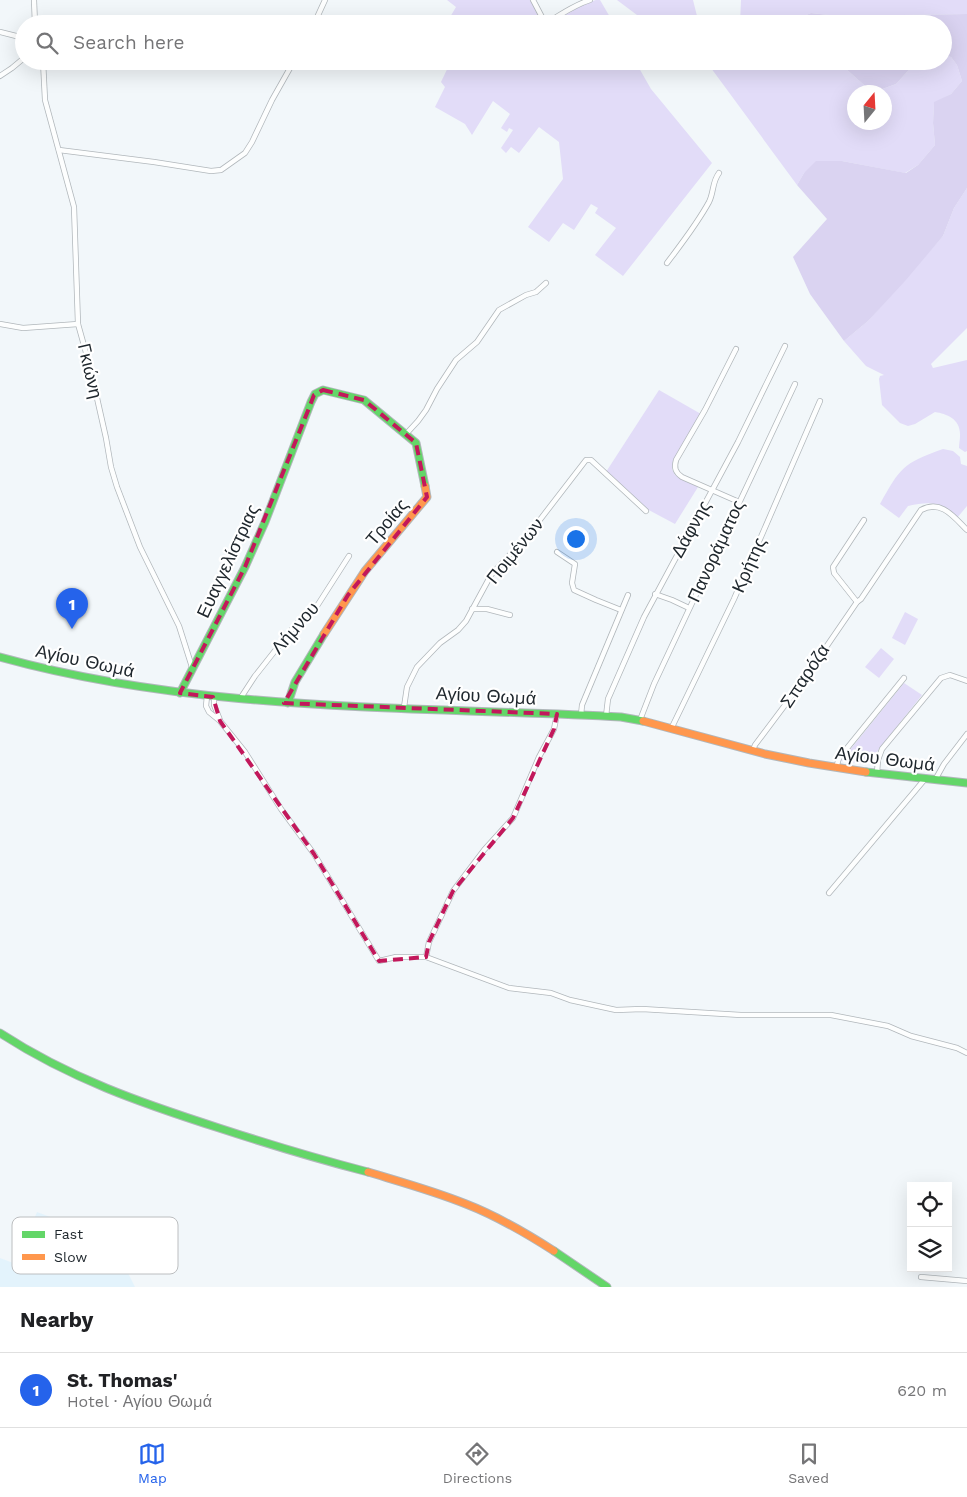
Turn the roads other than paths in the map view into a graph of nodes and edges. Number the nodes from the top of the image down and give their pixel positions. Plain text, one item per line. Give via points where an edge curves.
1 (34, 0) edge
2 (325, 0) edge
3 (533, 0) edge
4 (571, 0) edge
5 (590, 0) edge
6 (574, 5) junction
7 (35, 15) edge
8 (318, 15) edge
9 (541, 15) edge
10 (562, 15) edge
11 (0, 32) edge
12 (15, 36) edge
13 (15, 66) edge
14 (43, 70) edge
15 (289, 70) edge
16 (0, 76) edge
17 (59, 150) junction
18 (719, 173) dead end
19 (666, 263) dead end
20 (546, 283) dead end
21 (0, 324) edge
22 (78, 324) junction
23 (786, 346) dead end
24 (736, 350) dead end
25 (795, 384) dead end
26 (820, 401) dead end
27 (406, 434) junction
28 (296, 438) joint
29 (712, 490) junction
30 (739, 502) junction
31 (646, 511) dead end
32 (864, 520) dead end
33 (967, 530) edge
34 (557, 552) dead end
35 (349, 556) dead end
36 (655, 594) junction
37 (628, 595) dead end
38 (857, 602) junction
39 (689, 608) junction
40 (472, 609) junction
41 (622, 610) junction
42 (510, 615) dead end
43 (0, 657) edge
44 (192, 667) junction
45 (904, 678) dead end
46 (967, 681) edge
47 (180, 693) junction
48 (210, 697) junction
49 (240, 699) junction
50 (288, 704) junction
51 (404, 707) junction
52 (557, 714) junction
53 (581, 715) junction
54 (606, 716) junction
55 (640, 720) junction
56 (672, 727) junction
57 (967, 734) edge
58 (754, 750) junction
59 (836, 768) junction
60 (877, 773) junction
61 (925, 779) junction
62 (935, 780) junction
63 (967, 783) edge
64 (829, 894) dead end
65 (426, 957) junction
66 (0, 1033) edge
67 (967, 1053) edge
68 (921, 1277) dead end
69 (967, 1281) edge
70 (607, 1287) edge

1 - 7 street
2 - 8 street
3 - 9 street
4 - 6 street
5 - 6 street
6 - 10 street
11 - 12 street
13 - 16 street
14 - 17 street, Γκιώνη via 45,100
15 - 17 street via 245,153 221,170
17 - 22 street, Γκιώνη via 74,207
18 - 19 street via 700,220
20 - 27 street via 536,292 526,294 499,310 477,342 456,360 426,410
21 - 22 street via 23,328
22 - 44 street, Γκιώνη via 117,487 140,546 173,613
23 - 29 street, Δάφνης
24 - 29 street via 674,467 682,477
25 - 30 street, Πανοράματος
26 - 56 street, Κρήτης via 734,599
27 - 28 street, Τροίας via 364,400 323,390 314,395
27 - 50 street, Τροίας via 416,443 427,497 348,594 291,691
28 - 44 street, Ευαγγελίστριας via 246,567
29 - 30 street
29 - 36 street, Δάφνης
30 - 39 street, Πανοράματος
31 - 40 street, Ποιμένων via 591,460 586,460 529,534 491,575
32 - 38 street via 833,567 834,573
33 - 38 street, Σπαρόζα via 944,508 937,506 921,510
34 - 41 street via 575,564 574,590
35 - 49 street, Λήμνου via 317,606 296,624
36 - 39 street
36 - 54 street, Δάφνης via 608,699
37 - 41 street
38 - 58 street, Σπαρόζα
39 - 55 street, Πανοράματος
40 - 42 street
40 - 51 street, Ποιμένων via 458,630 440,642 417,667 407,688
41 - 53 street via 582,705
43 - 47 street, Αγίου Θωμά via 118,684
44 - 47 street, Ευαγγελίστριας
45 - 59 street via 839,758
46 - 60 street via 950,675 941,678 882,749
47 - 48 street, Αγίου Θωμά
48 - 49 street, Αγίου Θωμά
48 - 65 street via 206,706 209,712 244,752 314,854 379,960 396,956
49 - 50 street, Αγίου Θωμά
50 - 51 street, Αγίου Θωμά
51 - 52 street, Αγίου Θωμά
52 - 53 street, Αγίου Θωμά
52 - 65 street via 554,729 513,818 453,892 429,942
53 - 54 street, Αγίου Θωμά
54 - 55 street, Αγίου Θωμά
55 - 56 street, Αγίου Θωμά
56 - 58 street, Αγίου Θωμά
57 - 62 street
58 - 59 street, Αγίου Θωμά
59 - 60 street, Αγίου Θωμά
60 - 61 street, Αγίου Θωμά
61 - 62 street, Αγίου Θωμά
61 - 64 street
62 - 63 street, Αγίου Θωμά
65 - 67 street via 509,988 551,993 616,1010 831,1015 888,1026
66 - 70 street via 63,1069 132,1100 470,1205 522,1232
68 - 69 street

